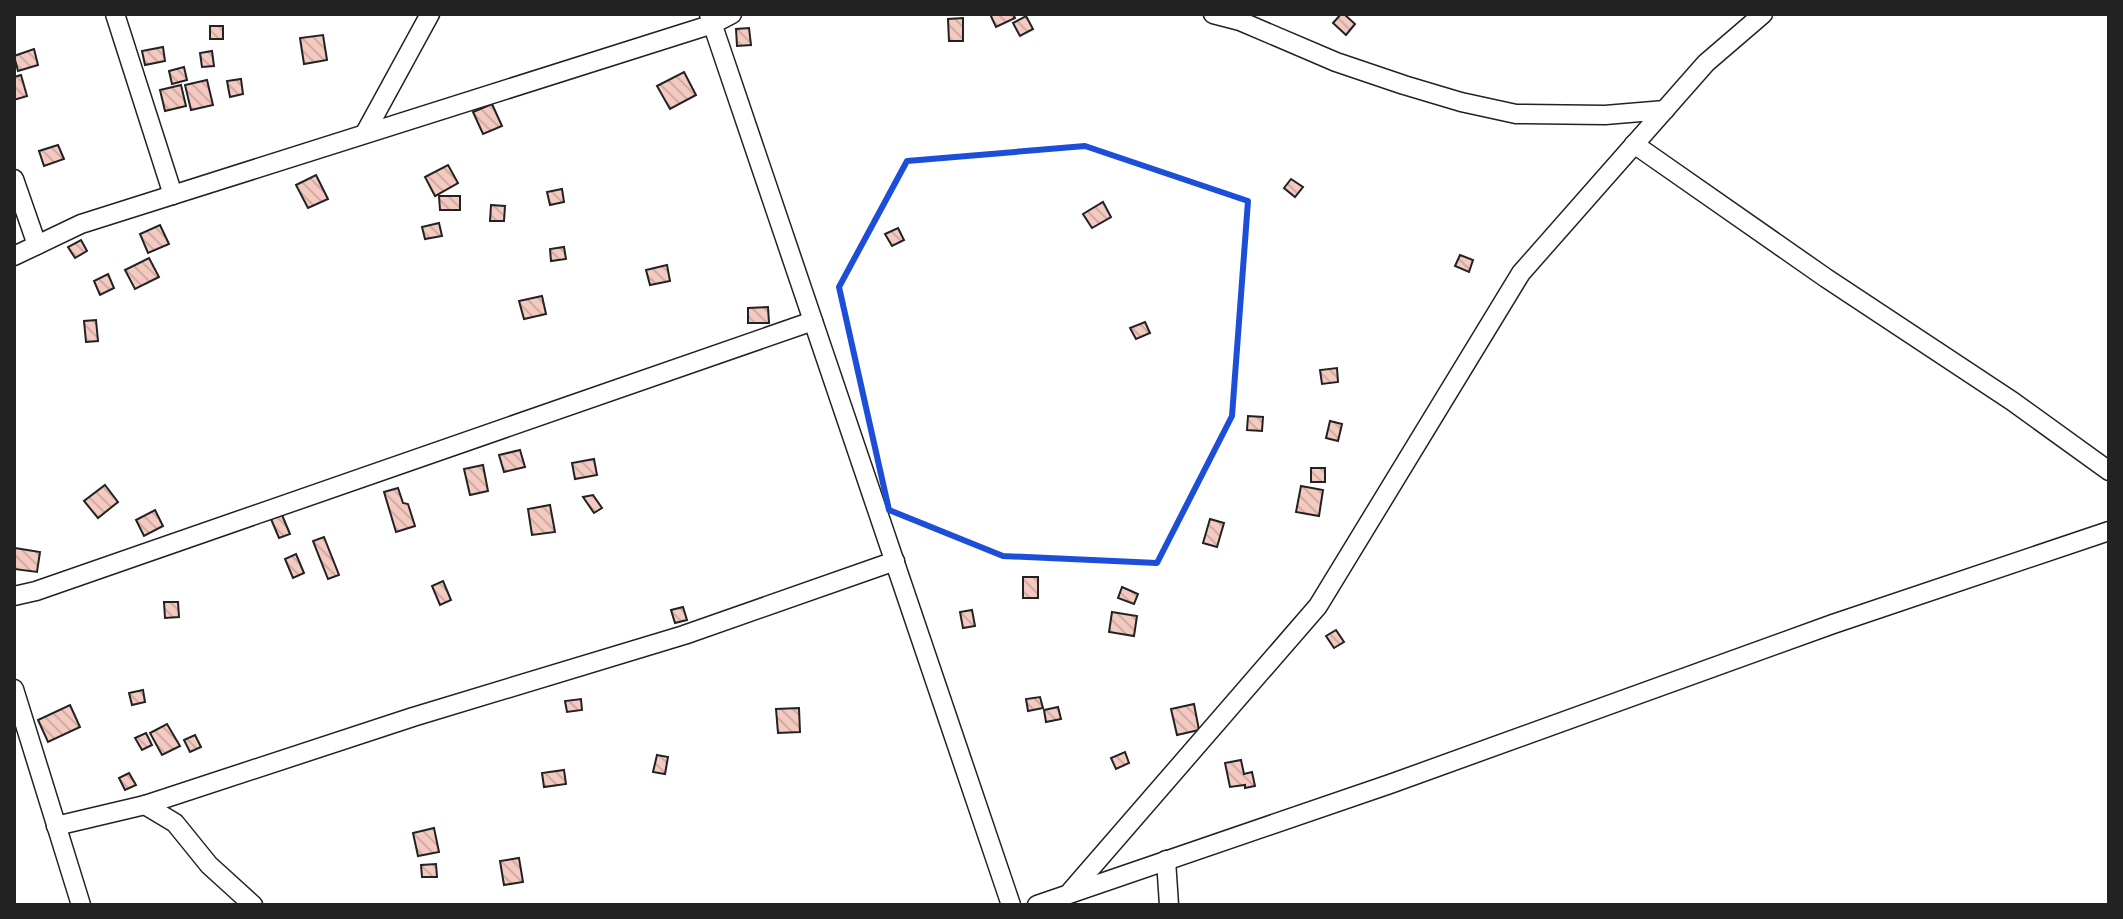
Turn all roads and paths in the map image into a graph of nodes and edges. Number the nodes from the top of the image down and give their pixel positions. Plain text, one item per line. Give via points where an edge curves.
1 (115, 14) edge
2 (430, 14) edge
3 (732, 14) edge
4 (1213, 14) edge
5 (1763, 14) edge
6 (711, 19) edge
7 (1665, 110) junction
8 (365, 133) junction
9 (1634, 144) junction
10 (14, 179) edge
11 (173, 195) junction
12 (37, 245) junction
13 (14, 256) edge
14 (813, 321) junction
15 (2109, 471) edge
16 (2109, 531) edge
17 (895, 561) junction
18 (14, 596) edge
19 (14, 689) edge
20 (145, 805) junction
21 (56, 826) junction
22 (1166, 860) junction
23 (1069, 894) junction
24 (81, 905) edge
25 (253, 905) edge
26 (1011, 905) edge
27 (1037, 905) edge
28 (1169, 905) edge

1 - 11 street
2 - 8 street
3 - 6 street
4 - 7 street via 1404,85 1516,114
5 - 7 street via 1706,63
6 - 8 street
6 - 14 street
7 - 9 street
8 - 11 street
9 - 15 street
9 - 23 street via 1521,273 1318,606
10 - 12 street
11 - 12 street via 81,224
12 - 13 street
14 - 17 street
14 - 18 street
16 - 22 street
17 - 20 street via 684,635
17 - 26 street
19 - 21 street
20 - 21 street
20 - 25 street via 175,823 209,865
21 - 24 street
22 - 23 street
22 - 28 street
23 - 27 street

